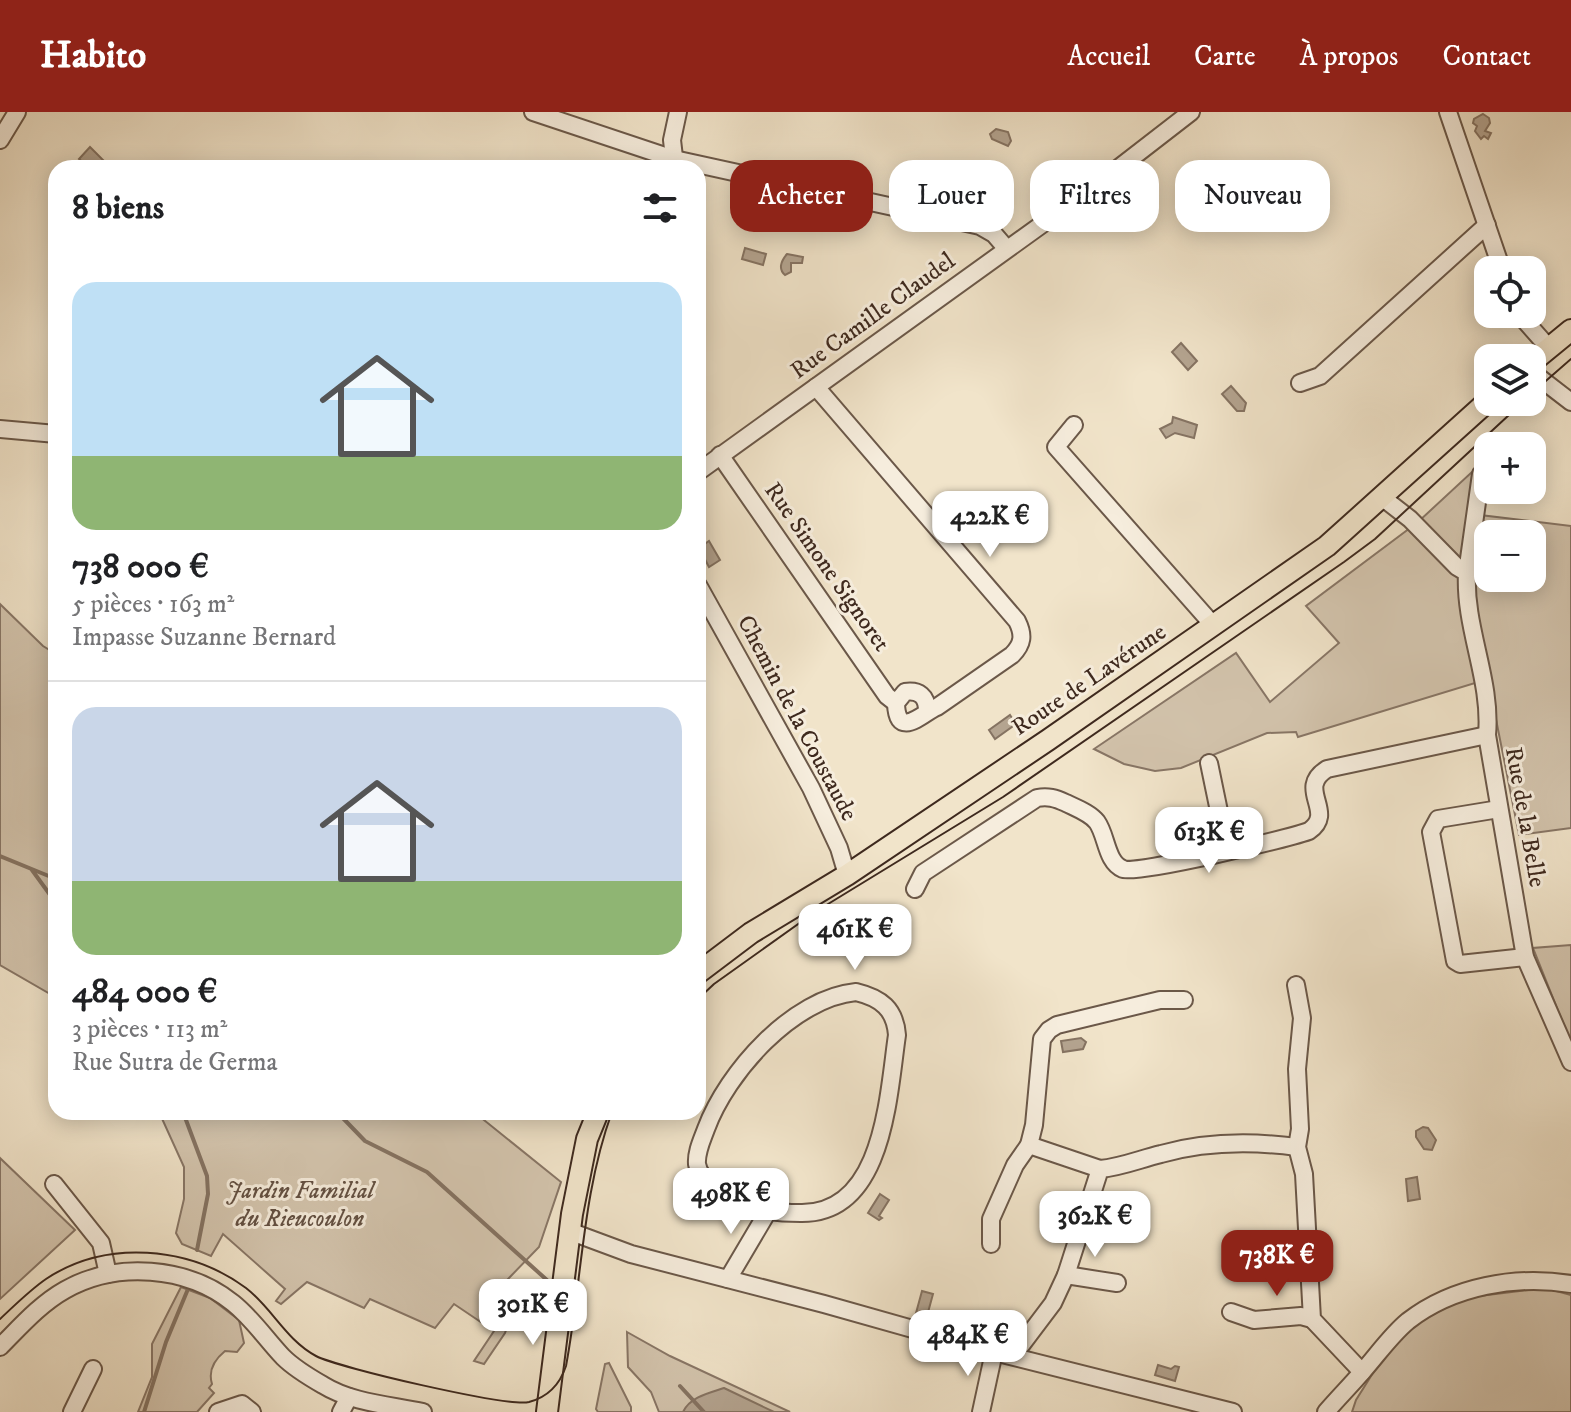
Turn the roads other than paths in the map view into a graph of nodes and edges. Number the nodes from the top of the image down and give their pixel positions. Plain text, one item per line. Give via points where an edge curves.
1 (17, 112) edge
2 (533, 112) edge
3 (678, 112) edge
4 (1191, 112) edge
5 (1448, 112) edge
6 (0, 140) edge
7 (667, 160) edge
8 (675, 160) edge
9 (706, 169) edge
10 (1487, 225) junction
11 (1006, 248) junction
12 (1497, 256) edge
13 (1531, 328) edge
14 (1571, 330) edge
15 (1549, 348) junction
16 (1546, 350) edge
17 (1300, 383) dead end
18 (1546, 384) edge
19 (816, 387) junction
20 (1571, 402) edge
21 (1474, 414) edge
22 (1074, 425) dead end
23 (0, 429) edge
24 (48, 433) edge
25 (720, 455) junction
26 (706, 466) edge
27 (1383, 498) junction
28 (1477, 504) edge
29 (1467, 573) junction
30 (706, 599) edge
31 (1214, 626) junction
32 (1487, 735) junction
33 (1209, 763) dead end
34 (1499, 809) junction
35 (1227, 850) junction
36 (847, 875) junction
37 (915, 889) dead end
38 (1525, 957) junction
39 (706, 967) edge
40 (1296, 985) dead end
41 (1184, 1000) dead end
42 (1571, 1062) edge
43 (595, 1120) edge
44 (1029, 1145) junction
45 (1297, 1147) junction
46 (1100, 1169) junction
47 (54, 1184) dead end
48 (767, 1213) junction
49 (569, 1231) junction
50 (991, 1244) dead end
51 (108, 1274) junction
52 (1066, 1275) junction
53 (728, 1279) junction
54 (1117, 1283) dead end
55 (1571, 1284) edge
56 (1231, 1312) dead end
57 (1312, 1319) junction
58 (0, 1347) edge
59 (994, 1352) junction
60 (1013, 1356) junction
61 (93, 1369) dead end
62 (1362, 1372) junction
63 (345, 1404) edge
64 (1225, 1411) edge
65 (72, 1412) edge
66 (218, 1412) edge
67 (252, 1412) edge
68 (423, 1412) edge
69 (547, 1412) edge
70 (981, 1412) edge
71 (1326, 1412) edge

1 - 6 street
2 - 7 street
3 - 8 street via 672,140
4 - 11 street, Rue Camille Claudel
5 - 10 street
9 - 11 street via 980,226
10 - 12 street
10 - 17 street via 1320,376
11 - 19 street, Rue Camille Claudel
13 - 15 street
14 - 15 main road
15 - 16 main road
18 - 20 street
19 - 25 street, Rue Camille Claudel
19 - 25 street, Rue Simone Signoret via 1017,621 1021,643 1012,655 937,707 927,711 919,693 905,692 896,703
21 - 27 main road, Route de Lavérune
22 - 31 street via 1056,447
23 - 24 street
25 - 26 street, Rue Camille Claudel
27 - 29 street
27 - 31 main road, Route de Lavérune via 1327,546
28 - 29 street, Rue de la Belle
29 - 32 street, Rue de la Belle via 1471,633 1489,713
30 - 36 street, Chemin de la Coustaude via 811,788
31 - 36 main road, Route de Lavérune
32 - 34 street, Rue de la Belle
32 - 35 street via 1327,769 1314,782 1319,814 1314,827
33 - 35 street
34 - 38 street, Rue de la Belle
34 - 38 street via 1438,819 1431,832 1455,961
35 - 37 street via 1133,872 1122,869 1097,822 1044,797 923,873
36 - 39 main road, Route de Lavérune
38 - 42 street, Rue de la Belle
40 - 45 street via 1302,1018
41 - 44 street via 1160,1000 1049,1030 1042,1039
43 - 49 main road
44 - 46 street
44 - 50 street via 991,1219
45 - 46 street via 1220,1143
45 - 57 street via 1304,1174
46 - 52 street
47 - 51 street via 101,1243
48 - 48 street via 813,1214 838,1207 857,1189 870,1164 897,1035 892,1010 873,996 837,994 803,1012 765,1042 718,1102 698,1149 702,1176
48 - 53 street
49 - 53 street via 631,1254
49 - 69 main road
51 - 58 street via 64,1290
51 - 63 street via 168,1274 217,1292 294,1367
52 - 54 street
52 - 60 street via 1053,1303
53 - 59 street
55 - 62 street via 1528,1280 1465,1291 1409,1320
56 - 57 street via 1254,1320
57 - 62 street
59 - 60 street
59 - 70 street
60 - 64 street
61 - 65 street
62 - 71 street
63 - 68 street
66 - 67 street via 242,1404

